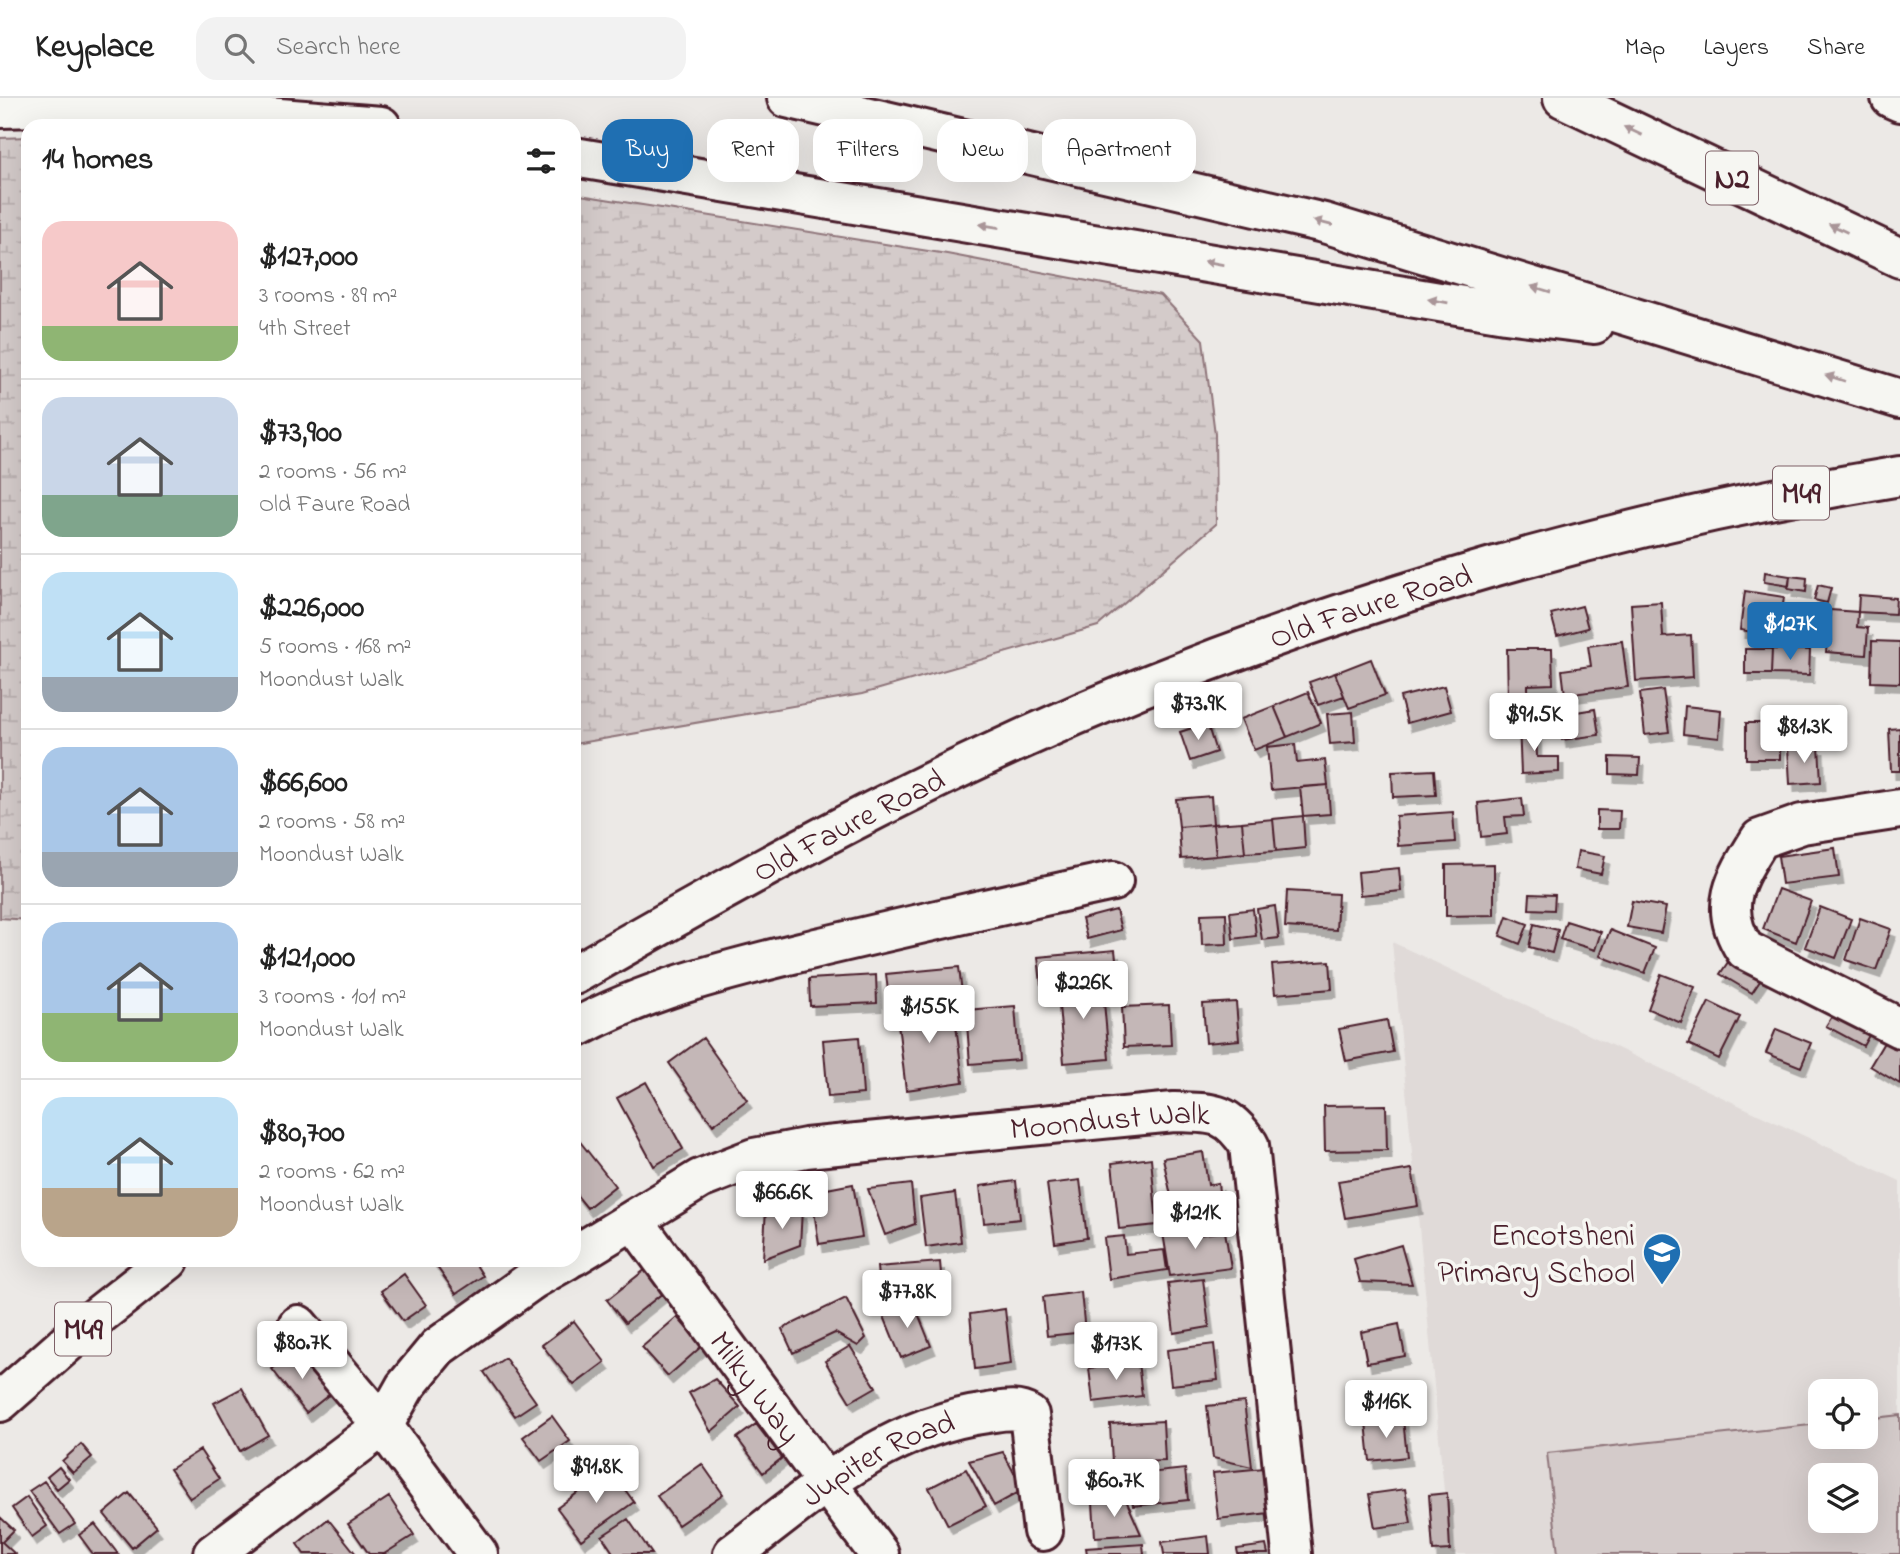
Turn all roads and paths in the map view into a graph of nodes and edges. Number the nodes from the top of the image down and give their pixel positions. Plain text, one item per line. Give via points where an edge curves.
1 (787, 98) edge
2 (1563, 98) edge
3 (1891, 98) edge
4 (1900, 102) edge
5 (0, 108) edge
6 (292, 119) edge
7 (581, 158) edge
8 (1900, 258) edge
9 (1700, 337) junction
10 (1900, 399) edge
11 (1900, 476) edge
12 (1900, 809) edge
13 (1113, 881) dead end
14 (581, 971) edge
15 (581, 1025) edge
16 (1900, 1028) edge
17 (634, 1221) junction
18 (581, 1252) edge
19 (160, 1267) edge
20 (555, 1267) edge
21 (298, 1325) dead end
22 (0, 1402) edge
23 (383, 1426) junction
24 (828, 1483) junction
25 (1043, 1531) dead end
26 (213, 1554) edge
27 (478, 1554) edge
28 (733, 1554) edge
29 (879, 1554) edge
30 (1292, 1554) edge

9 -> 1 main road via 1324,223
8 -> 2 main road, N2
3 - 4 main road
5 - 6 main road via 115,105
9 -> 7 main road via 1505,313
10 -> 9 main road
11 - 14 main road, Old Faure Road / M49 via 1704,514 1550,551 1379,601 1129,693 898,797
12 - 16 main road via 1802,824 1760,839 1734,887 1730,909 1732,930 1745,950
13 - 15 main road via 704,976 619,1004
17 - 18 main road, Moondust Walk
17 - 24 main road, Milky Way
17 - 30 main road, Moondust Walk via 700,1179 754,1158 806,1148 1174,1112 1212,1113 1235,1124 1248,1144
19 - 22 main road, M49
20 - 23 main road via 438,1347 405,1387
21 - 23 main road
23 - 26 main road
23 - 27 main road
24 - 25 main road, Jupiter Road via 892,1441 932,1423 1014,1410 1029,1415 1032,1427
24 - 28 main road, Jupiter Road
24 - 29 main road, Milky Way

